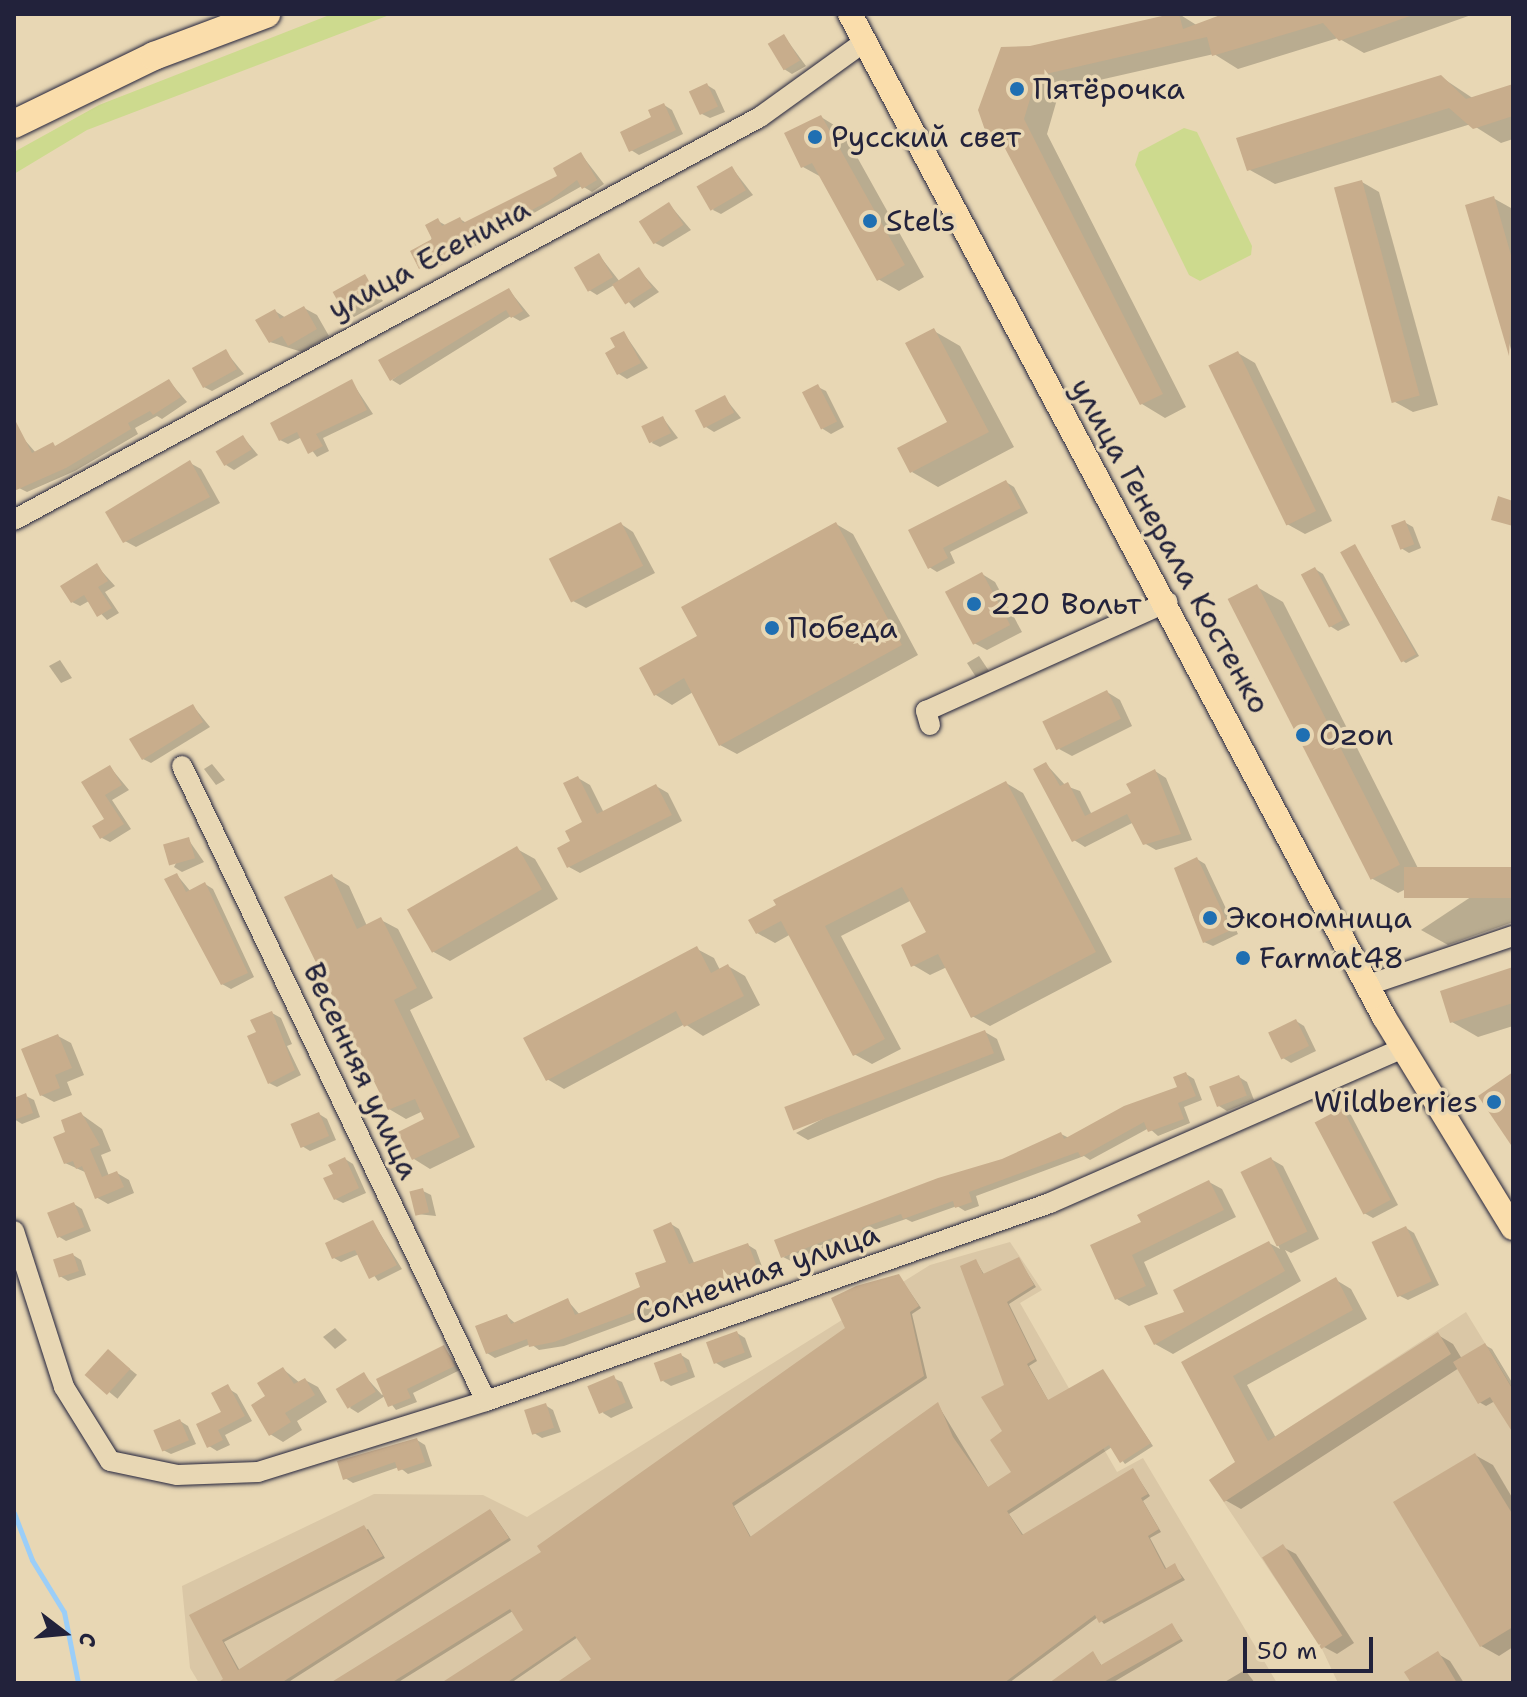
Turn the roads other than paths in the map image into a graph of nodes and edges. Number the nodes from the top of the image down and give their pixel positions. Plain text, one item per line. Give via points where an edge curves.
1 (266, 14) edge
2 (850, 14) edge
3 (864, 42) junction
4 (14, 124) edge
5 (14, 520) edge
6 (1167, 602) junction
7 (930, 725) dead end
8 (182, 766) dead end
9 (1513, 936) edge
10 (1368, 985) junction
11 (1403, 1048) junction
12 (1513, 1228) edge
13 (14, 1231) edge
14 (486, 1401) junction

1 - 4 highway via 154,56
2 - 3 main road, улица Генерала Костенко
3 - 5 street, улица Есенина via 760,117
3 - 6 main road, улица Генерала Костенко via 934,180
6 - 7 street via 926,711
6 - 10 main road, улица Генерала Костенко
8 - 14 street, Весенняя улица
9 - 10 street
10 - 11 main road, улица Генерала Костенко
11 - 12 main road, улица Генерала Костенко
11 - 14 street, Солнечная улица via 1050,1203
13 - 14 street, Солнечная улица via 64,1387 110,1461 177,1475 258,1472

